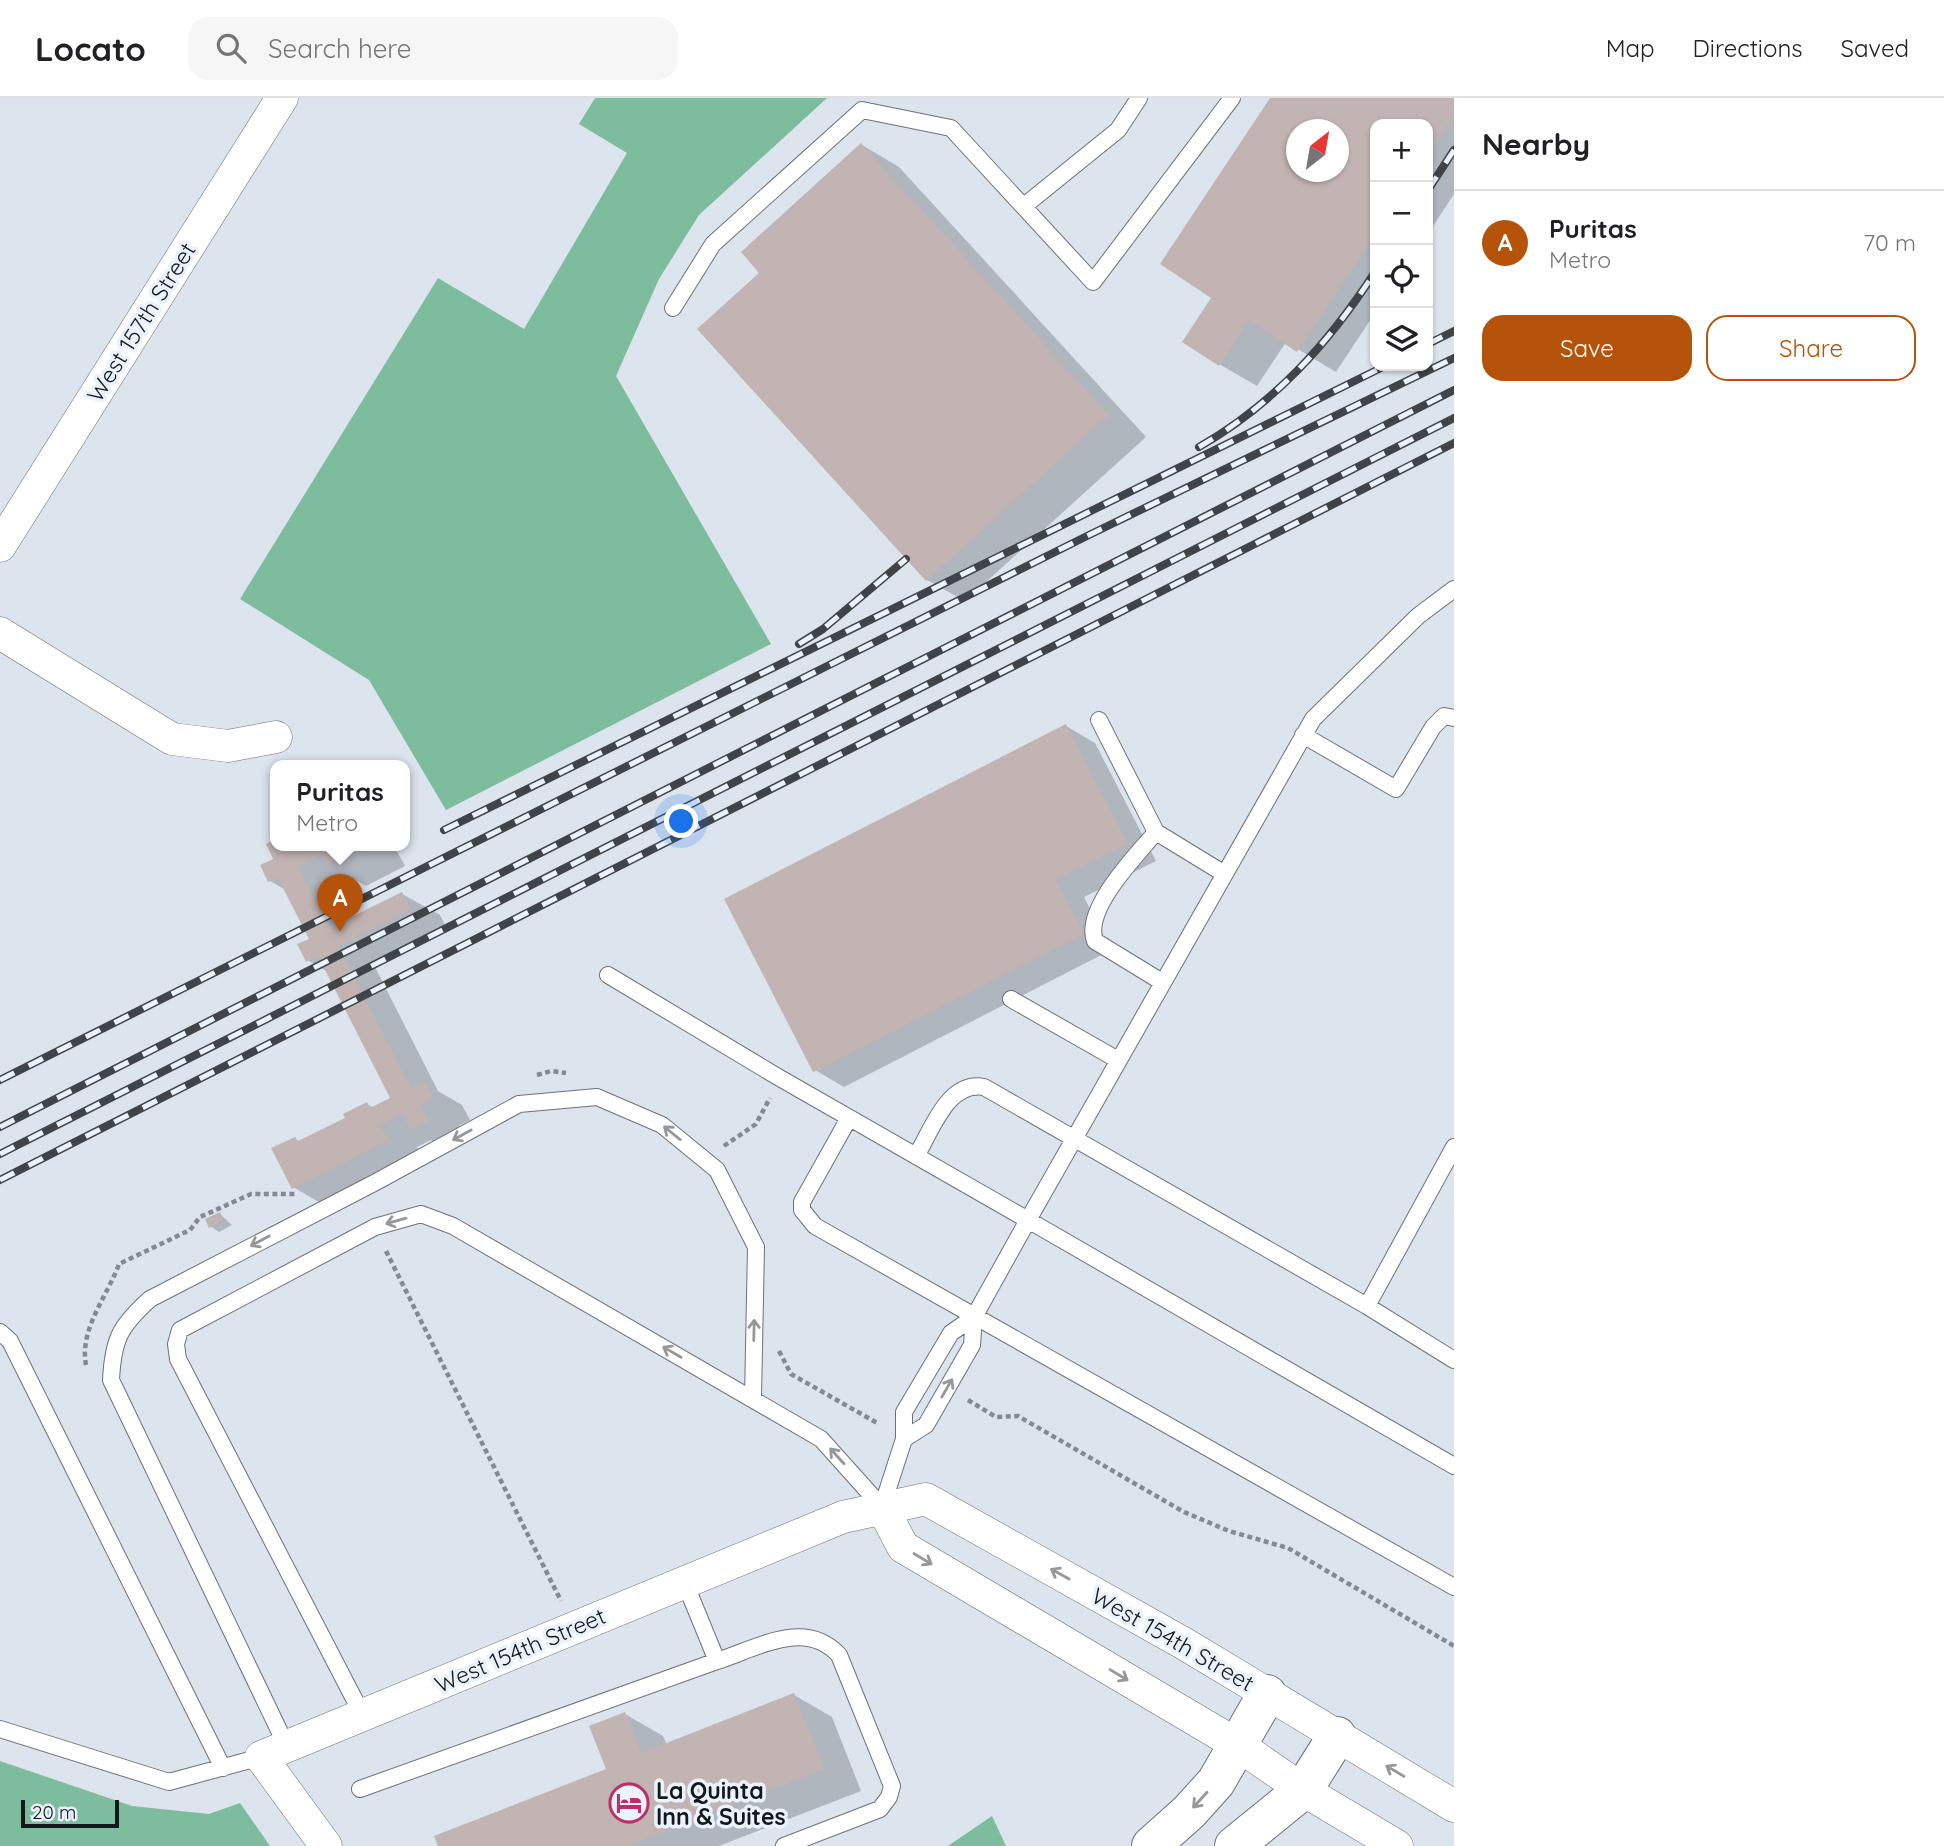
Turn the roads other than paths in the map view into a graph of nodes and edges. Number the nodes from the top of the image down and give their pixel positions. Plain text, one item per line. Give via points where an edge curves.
1 (282, 98) edge
2 (1139, 98) edge
3 (1232, 98) edge
4 (1024, 206) junction
5 (673, 308) dead end
6 (0, 546) edge
7 (1454, 589) edge
8 (1439, 600) junction
9 (1454, 609) edge
10 (0, 633) edge
11 (1454, 718) edge
12 (1099, 720) dead end
13 (1303, 735) junction
14 (276, 737) dead end
15 (1156, 832) junction
16 (1223, 873) junction
17 (608, 975) dead end
18 (1162, 982) junction
19 (1011, 999) dead end
20 (1118, 1060) junction
21 (849, 1118) junction
22 (1075, 1136) junction
23 (1454, 1147) edge
24 (916, 1156) junction
25 (1028, 1220) junction
26 (1367, 1306) junction
27 (974, 1317) junction
28 (0, 1332) edge
29 (1454, 1360) edge
30 (753, 1398) junction
31 (904, 1439) junction
32 (1454, 1466) edge
33 (883, 1507) junction
34 (685, 1583) junction
35 (1454, 1587) edge
36 (717, 1661) junction
37 (1268, 1694) junction
38 (363, 1716) junction
39 (0, 1730) edge
40 (1337, 1736) junction
41 (1238, 1745) junction
42 (274, 1752) junction
43 (223, 1768) junction
44 (360, 1789) dead end
45 (1303, 1790) junction
46 (1454, 1806) edge
47 (326, 1846) edge
48 (784, 1846) edge
49 (1151, 1846) edge
50 (1234, 1846) edge
51 (1397, 1846) edge

1 - 6 street, West 157th Street
2 - 4 lane via 1118,130
3 - 4 lane via 1093,282
4 - 5 lane via 951,128 862,110 713,244
7 - 8 lane
8 - 9 lane
8 - 13 lane via 1340,689
10 - 14 street via 172,739 228,746
11 - 13 lane via 1444,716 1433,726 1396,789
12 - 15 lane
13 - 16 lane
15 - 16 lane
15 - 18 lane via 1118,877 1091,922 1091,931 1095,941
16 - 18 lane
17 - 21 lane
18 - 20 lane
19 - 20 lane
20 - 22 lane
21 - 24 lane
21 - 27 lane via 802,1202 807,1219
22 - 24 lane via 984,1087 970,1084 957,1090
22 - 25 lane
22 - 26 lane
23 - 26 lane
24 - 25 lane
25 - 27 lane
25 - 32 lane
26 - 29 lane
31 -> 27 lane via 926,1425 972,1345
27 - 31 lane via 951,1333 904,1412
27 - 35 lane
28 - 43 lane via 10,1341
33 -> 30 lane via 821,1439
30 -> 38 lane via 453,1226 421,1214 375,1227 180,1330 178,1359
30 -> 42 lane via 756,1247 716,1170 662,1125 597,1097 519,1104 150,1299 125,1322 112,1351 111,1380
31 - 33 lane
33 - 34 street, West 154th Street via 843,1517
37 -> 33 street, West 154th Street via 926,1499
33 -> 41 street via 903,1547
34 - 36 lane
34 - 38 street, West 154th Street
36 - 44 lane
36 - 48 lane via 795,1636 827,1641 839,1655 892,1786 880,1809
37 - 40 street, West 154th Street
37 - 41 highway
38 - 42 street, West 154th Street
39 - 43 lane via 169,1782
40 - 45 highway
46 -> 40 street, West 154th Street
41 - 45 street
41 -> 49 highway via 1216,1782
42 - 43 lane
42 - 47 street
45 - 50 highway
45 - 51 street

